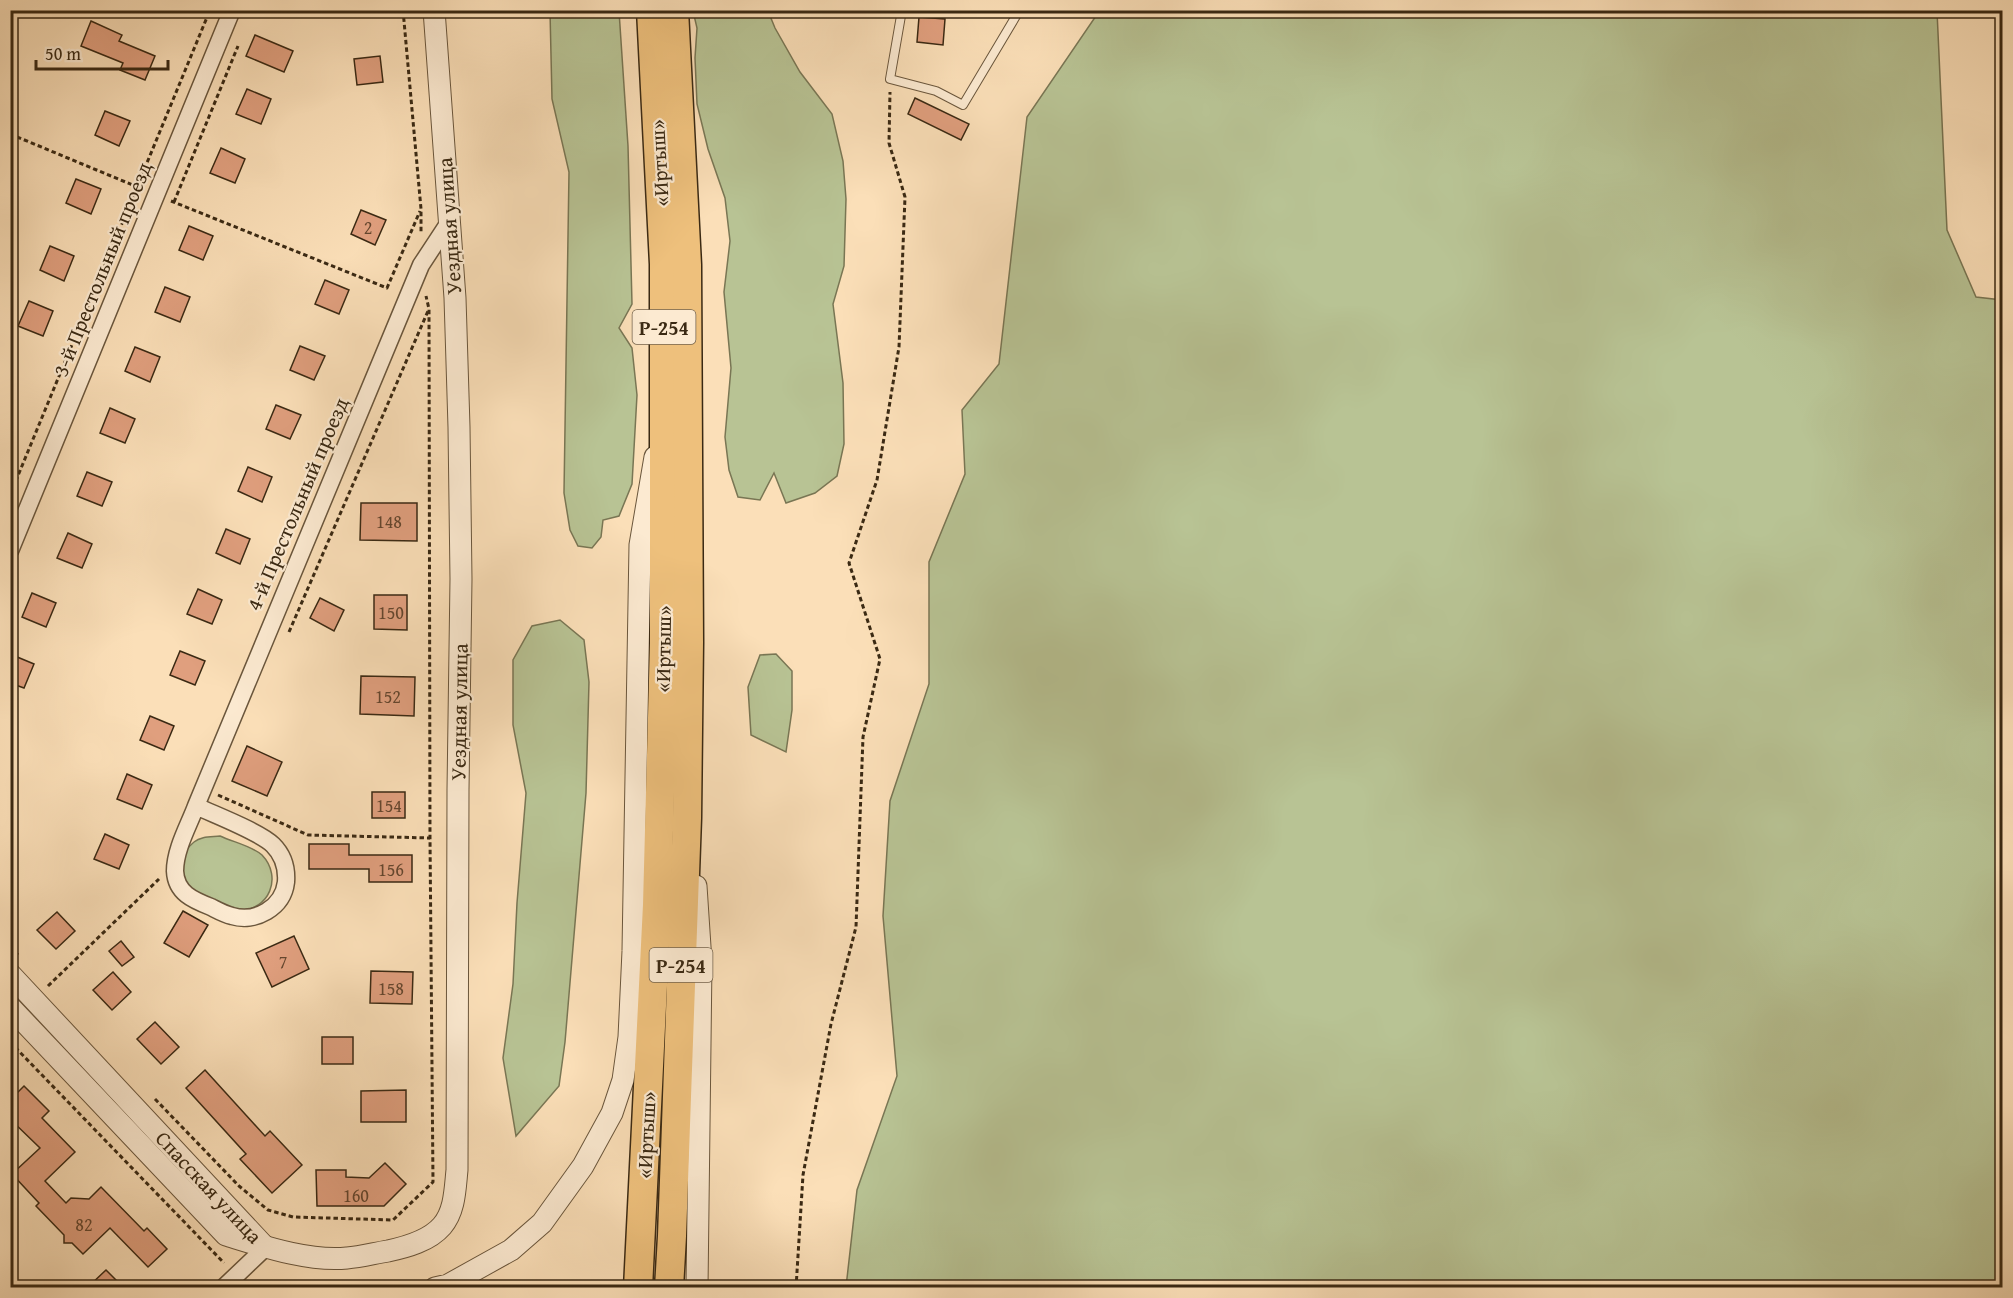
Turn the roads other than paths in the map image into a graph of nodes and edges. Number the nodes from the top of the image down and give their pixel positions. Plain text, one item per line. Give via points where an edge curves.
1 (232, 10) edge
2 (434, 10) edge
3 (651, 10) edge
4 (674, 10) edge
5 (902, 10) edge
6 (1016, 16) dead end
7 (448, 224) junction
8 (664, 406) junction
9 (11, 547) edge
10 (196, 806) junction
11 (687, 818) junction
12 (14, 965) edge
13 (10, 1007) edge
14 (266, 1247) junction
15 (223, 1287) edge
16 (435, 1287) edge
17 (638, 1287) edge
18 (669, 1287) edge
19 (697, 1287) edge

1 - 9 street, 3-й Престольный проезд
2 - 7 street, Уездная улица
3 - 8 highway, «Иртыш» / Р-254 via 664,264
4 - 11 highway, «Иртыш» / Р-254 via 687,265
5 - 6 lane via 890,79 936,91 963,105
7 - 10 street, 4-й Престольный проезд via 421,265
7 - 14 street, Уездная улица via 455,310 461,579 457,1158 453,1205 443,1225 431,1236 402,1248 346,1258 303,1256
8 - 16 street via 640,545 633,951 623,1080 612,1113 583,1166 542,1223 511,1250 448,1285
8 - 17 highway, «Иртыш» / Р-254 via 664,643 657,904
10 - 10 street, 4-й Престольный проезд via 177,855 175,872 180,888 189,898 232,916 249,918 264,913 277,903 285,889 287,872 282,856 272,843
11 - 18 highway, «Иртыш» / Р-254
11 - 19 street via 701,962
12 - 14 street, Спасская улица
13 - 14 street, Спасская улица via 226,1234
14 - 15 street

